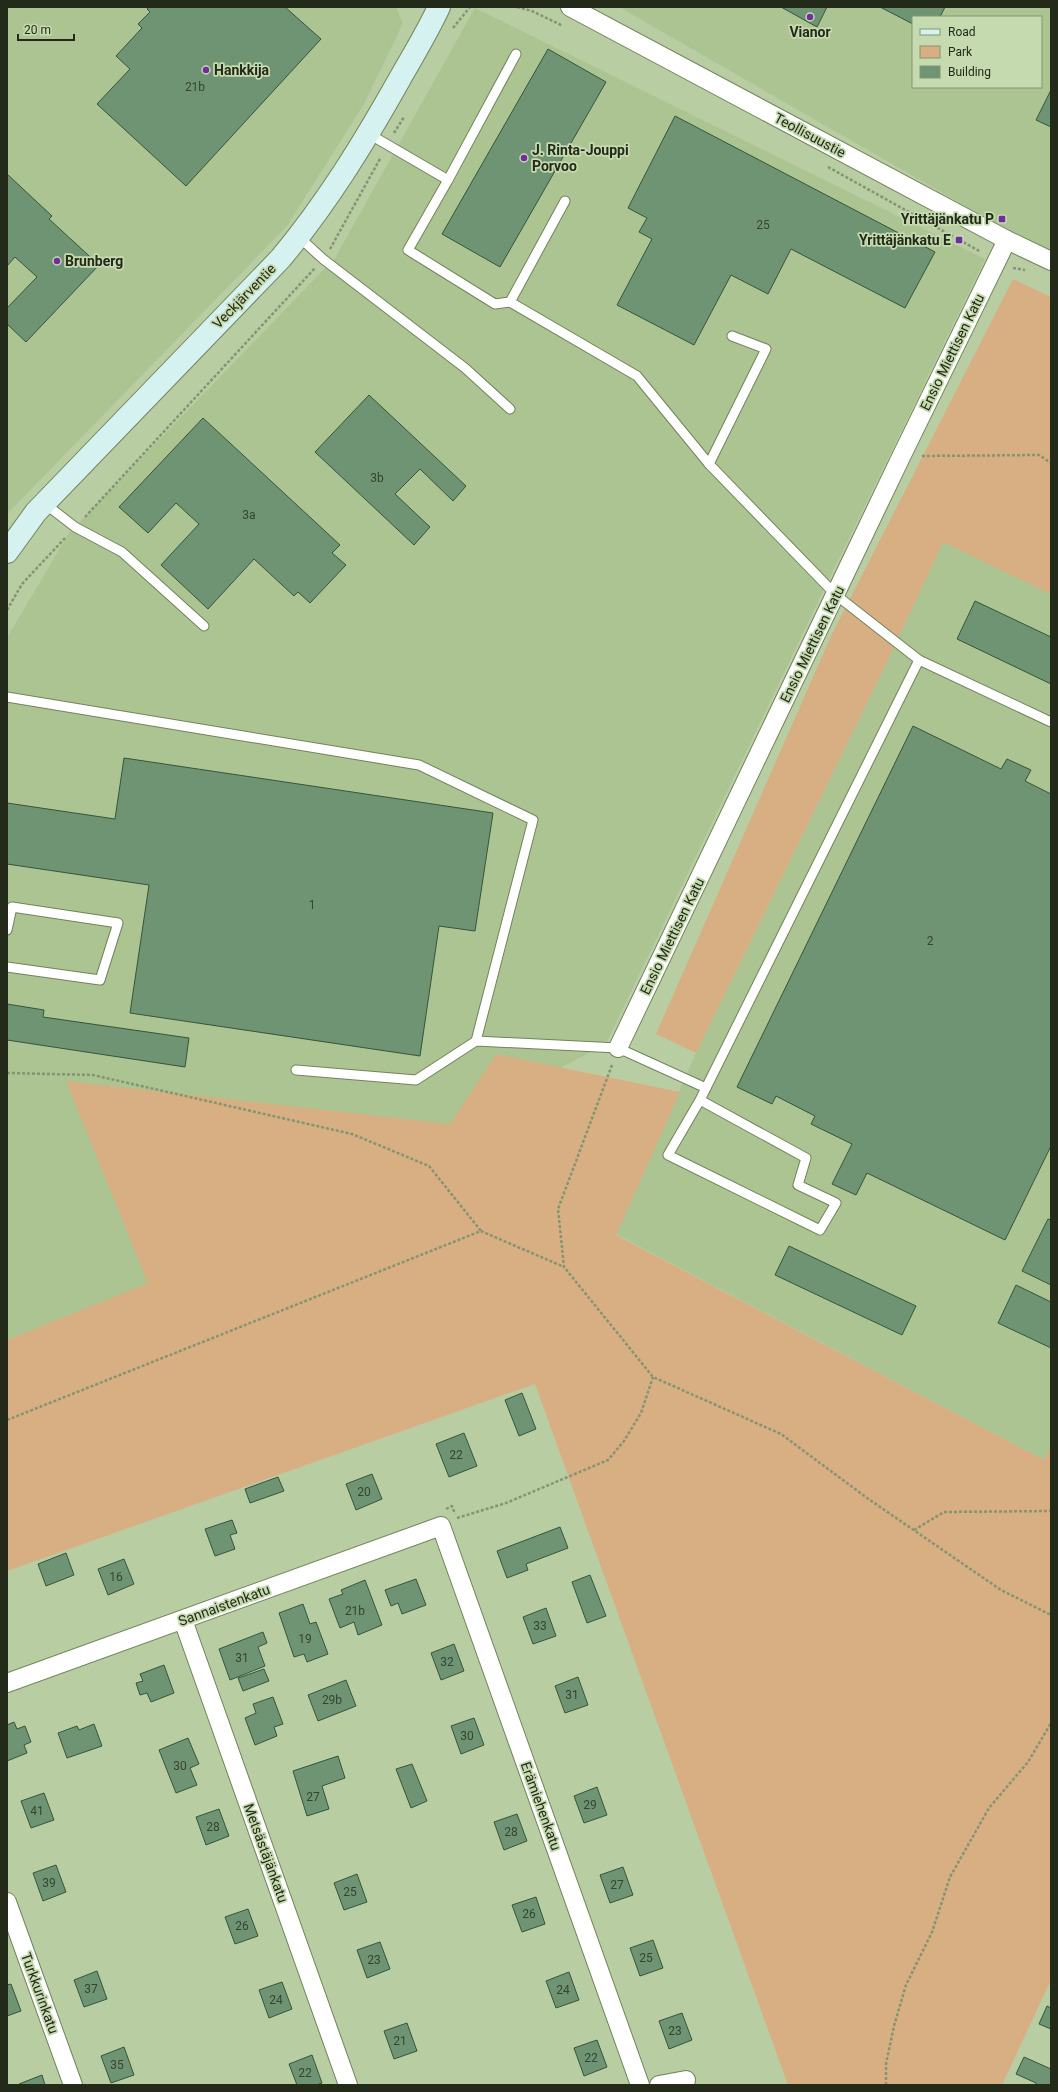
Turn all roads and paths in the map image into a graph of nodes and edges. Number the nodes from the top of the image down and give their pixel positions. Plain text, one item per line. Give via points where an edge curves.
1 (439, 7) edge
2 (470, 7) edge
3 (570, 7) edge
4 (452, 29) dead end
5 (516, 54) dead end
6 (407, 111) dead end
7 (369, 134) junction
8 (388, 145) junction
9 (448, 180) junction
10 (565, 202) dead end
11 (299, 237) junction
12 (1007, 240) junction
13 (323, 259) junction
14 (1051, 261) edge
15 (510, 302) junction
16 (732, 336) dead end
17 (510, 408) dead end
18 (901, 457) junction
19 (1051, 463) edge
20 (709, 464) junction
21 (44, 503) junction
22 (75, 527) junction
23 (7, 552) edge
24 (836, 595) junction
25 (7, 610) edge
26 (204, 626) dead end
27 (919, 660) junction
28 (7, 697) edge
29 (1051, 722) edge
30 (7, 930) edge
31 (7, 967) edge
32 (476, 1041) junction
33 (618, 1048) junction
34 (296, 1070) dead end
35 (7, 1073) edge
36 (706, 1088) junction
37 (700, 1100) junction
38 (481, 1231) junction
39 (564, 1267) junction
40 (653, 1377) junction
41 (7, 1420) edge
42 (1051, 1511) edge
43 (449, 1522) junction
44 (914, 1530) junction
45 (1051, 1615) edge
46 (183, 1620) junction
47 (7, 1683) edge
48 (1051, 1722) edge
49 (7, 1902) edge
50 (686, 2080) dead end
51 (73, 2085) edge
52 (348, 2085) edge
53 (640, 2085) edge
54 (659, 2085) edge
55 (886, 2085) edge

1 - 7 main road, Veckjärventie
2 - 4 path
3 - 12 street, Teollisuustie
5 - 9 lane
6 - 8 path
7 - 8 lane
7 - 11 main road, Veckjärventie
8 - 9 lane
8 - 13 path
9 - 15 lane via 408,250 496,304
10 - 15 lane
11 - 13 lane
11 - 21 main road, Veckjärventie
12 - 14 street, Teollisuustie
12 - 18 street, Ensio Miettisen Katu
13 - 17 lane via 465,368
13 - 22 path
15 - 20 lane via 637,376
16 - 20 lane via 766,349
18 - 19 path via 1039,455
18 - 24 street, Ensio Miettisen Katu
20 - 24 lane
21 - 22 lane
21 - 23 main road, Veckjärventie
22 - 25 path via 22,584
22 - 26 lane via 122,552
24 - 27 lane
24 - 33 street, Ensio Miettisen Katu
27 - 29 lane
27 - 36 lane
28 - 32 lane via 419,765 533,820
30 - 31 lane via 12,908 118,923 100,980
32 - 33 lane
32 - 34 lane via 416,1080
33 - 36 lane
33 - 39 path via 558,1209
35 - 38 path via 93,1075 352,1134 429,1166
36 - 37 lane
37 - 37 lane via 806,1158 798,1185 836,1203 820,1230 668,1155
38 - 39 path
38 - 41 path
39 - 40 path
40 - 43 path via 641,1413 624,1441 608,1460 506,1503
40 - 44 path via 781,1434
42 - 44 path via 944,1512
43 - 46 street, Sannaistenkatu
43 - 53 street, Erämiehenkatu
44 - 45 path via 1000,1590
46 - 47 street, Sannaistenkatu
46 - 52 street, Metsästäjänkatu
48 - 55 path via 1028,1762 989,1808 950,1877 932,1932 906,1985 888,2056
49 - 51 street, Turkkurinkatu
50 - 54 street

